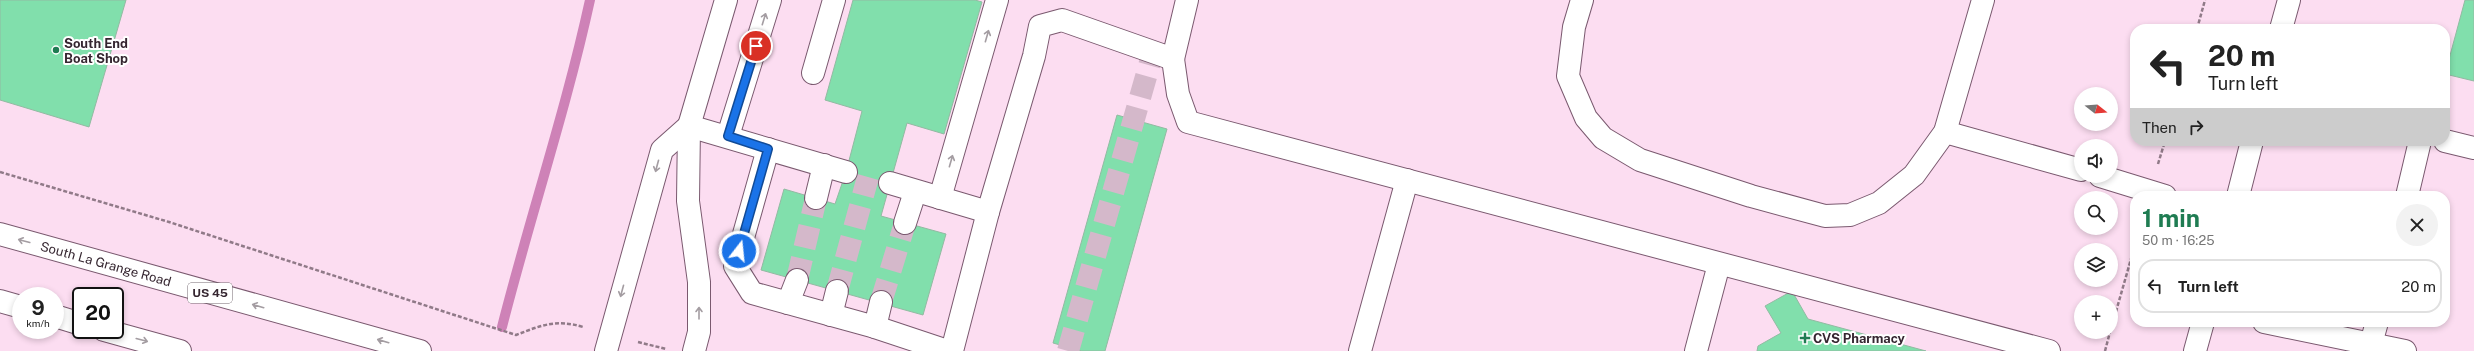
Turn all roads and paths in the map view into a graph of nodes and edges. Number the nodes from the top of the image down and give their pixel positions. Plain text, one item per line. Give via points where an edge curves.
1 (726, 0) edge
2 (770, 0) edge
3 (834, 0) edge
4 (997, 0) edge
5 (1187, 0) edge
6 (1582, 0) edge
7 (1983, 0) edge
8 (2206, 0) edge
9 (2289, 0) edge
10 (2199, 24) edge
11 (2282, 24) edge
12 (1173, 59) junction
13 (813, 73) dead end
14 (690, 126) junction
15 (1945, 132) junction
16 (728, 136) junction
17 (2450, 142) edge
18 (2251, 146) edge
19 (2419, 146) edge
20 (2474, 148) edge
21 (768, 149) junction
22 (824, 165) junction
23 (2074, 168) edge
24 (0, 172) edge
25 (846, 172) dead end
26 (1407, 180) junction
27 (2118, 182) edge
28 (890, 183) dead end
29 (2149, 191) edge
30 (2239, 191) edge
31 (2408, 191) edge
32 (915, 192) junction
33 (816, 198) tunnel mouth
34 (940, 198) junction
35 (988, 212) junction
36 (905, 223) tunnel mouth
37 (0, 234) edge
38 (2130, 262) edge
39 (1720, 264) junction
40 (797, 280) tunnel mouth
41 (838, 291) tunnel mouth
42 (0, 301) edge
43 (788, 302) junction
44 (881, 302) tunnel mouth
45 (12, 304) edge
46 (2118, 304) edge
47 (831, 315) junction
48 (875, 327) junction
49 (2202, 327) edge
50 (2284, 327) edge
51 (2376, 327) edge
52 (124, 336) edge
53 (2108, 339) edge
54 (608, 343) edge
55 (2370, 348) edge
56 (180, 351) edge
57 (420, 351) edge
58 (673, 351) edge
59 (694, 351) edge
60 (947, 351) edge
61 (952, 351) edge
62 (1360, 351) edge
63 (1696, 351) edge
64 (2049, 351) edge
65 (2105, 351) edge
66 (2195, 351) edge
67 (2405, 351) edge

1 - 14 street
16 -> 2 street
3 - 13 street
34 -> 4 street
5 - 12 street
6 - 15 street via 1574,27 1568,76 1586,118 1603,138 1640,160 1751,196 1825,216 1850,215 1879,202 1914,175
7 - 15 street
8 - 10 path
9 - 11 street
12 - 26 street via 1178,94 1188,122
12 - 35 street via 1062,20 1040,26 1034,56
14 - 16 street
14 -> 54 street via 662,150
59 -> 14 street via 699,332 699,282 688,201
15 - 23 street
16 - 21 street
17 - 20 street
18 - 30 street
19 - 31 street
21 - 22 street
21 - 43 street via 735,266 752,293
22 - 25 street
22 - 33 street
24 - 54 path via 162,220 516,335 549,323 570,323
26 - 39 street
26 - 62 street
27 - 29 street
28 - 32 street
32 - 34 street
32 - 36 street
34 - 35 street
35 - 61 street
57 -> 37 street, South La Grange Road / US 45
38 - 46 path
39 - 63 street
39 - 64 street
40 - 43 street
41 - 47 street
42 - 45 street
43 - 47 street
44 - 48 street
47 - 48 street
48 - 60 street
49 - 66 street
50 - 55 street
51 - 55 street
52 -> 56 street
53 - 65 path
54 - 58 path
55 - 67 street

